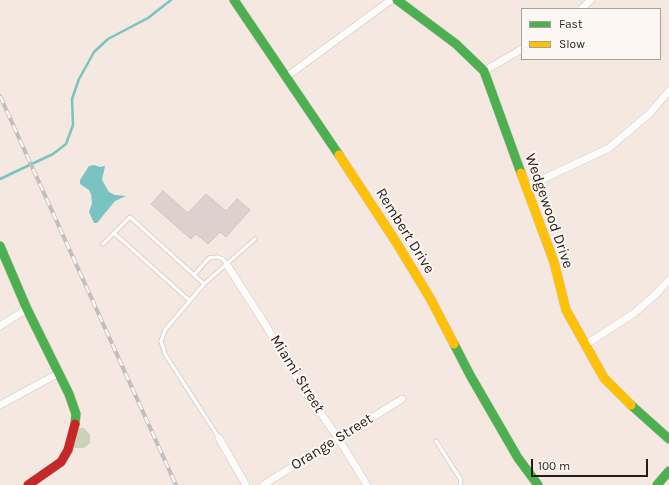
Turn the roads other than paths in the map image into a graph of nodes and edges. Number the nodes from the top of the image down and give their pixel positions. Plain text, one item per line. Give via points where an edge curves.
1 (234, 0) edge
2 (391, 0) edge
3 (398, 0) edge
4 (591, 0) edge
5 (582, 8) edge
6 (521, 50) edge
7 (484, 71) junction
8 (286, 77) junction
9 (669, 91) edge
10 (526, 186) junction
11 (114, 233) junction
12 (255, 239) dead end
13 (103, 244) dead end
14 (0, 246) edge
15 (227, 265) junction
16 (194, 275) junction
17 (669, 280) edge
18 (204, 284) junction
19 (189, 300) junction
20 (27, 309) junction
21 (0, 326) edge
22 (586, 345) junction
23 (59, 373) junction
24 (402, 399) dead end
25 (0, 405) edge
26 (219, 438) joint
27 (338, 438) junction
28 (669, 439) edge
29 (436, 441) dead end
30 (669, 472) edge
31 (28, 485) edge
32 (246, 485) edge
33 (263, 485) edge
34 (367, 485) edge
35 (460, 485) edge
36 (538, 485) edge
37 (657, 485) edge

1 - 8 street, Rembert Drive
2 - 8 street
3 - 7 street, Wedgewood Drive via 456,44
4 - 5 street
6 - 7 street
7 - 10 street, Wedgewood Drive
8 - 36 street, Rembert Drive via 396,242 430,298 470,376 518,458
9 - 10 street via 649,114 609,148
10 - 22 street, Wedgewood Drive via 554,262 566,310
11 - 13 lane
11 - 16 lane via 130,217
11 - 19 lane
12 - 15 lane
14 - 20 street
15 - 16 lane via 223,259 210,258
15 - 18 lane
15 - 27 street, Miami Street via 300,383
16 - 18 lane
17 - 22 street via 633,314
18 - 19 lane
19 - 26 lane via 165,330 161,341 165,354
20 - 21 street
20 - 23 street
22 - 28 street, Wedgewood Drive via 604,378
23 - 25 street
23 - 31 street via 76,414 74,430 61,462
24 - 27 street, Orange Street
26 - 32 street
27 - 33 street, Orange Street
27 - 34 street, Miami Street
29 - 35 lane via 461,480
30 - 37 street

